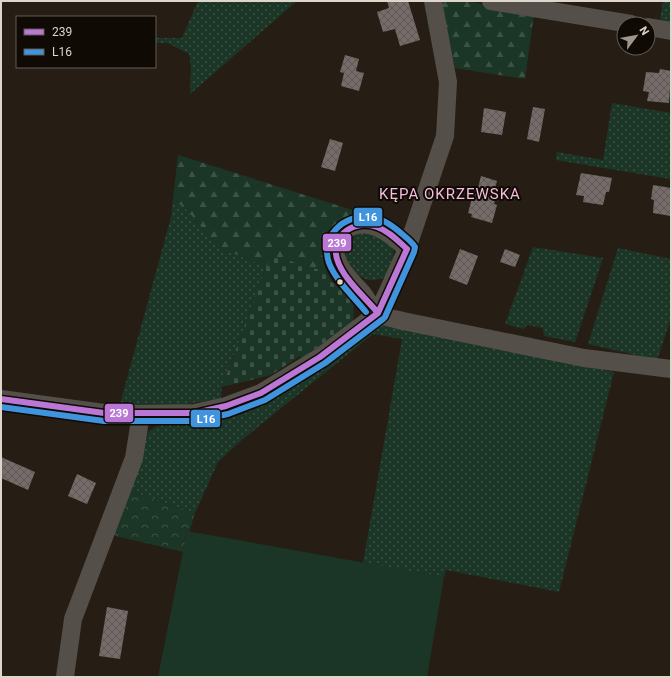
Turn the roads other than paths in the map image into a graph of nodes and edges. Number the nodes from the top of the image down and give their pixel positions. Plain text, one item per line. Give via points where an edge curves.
1 (432, 1) edge
2 (490, 1) edge
3 (616, 22) edge
4 (656, 28) edge
5 (671, 30) edge
6 (407, 250) junction
7 (378, 313) junction
8 (671, 368) edge
9 (1, 399) edge
10 (141, 414) junction
11 (65, 677) edge

1 - 6 street via 448,82 445,136
2 - 3 street
4 - 5 street
6 - 7 street
6 - 7 street via 392,234 377,227 361,224 350,227 336,241 336,254 341,269
7 - 8 street via 403,321 584,358
7 - 10 street via 320,357 261,394 226,406 195,412
9 - 10 street
10 - 11 street via 134,458 73,619

